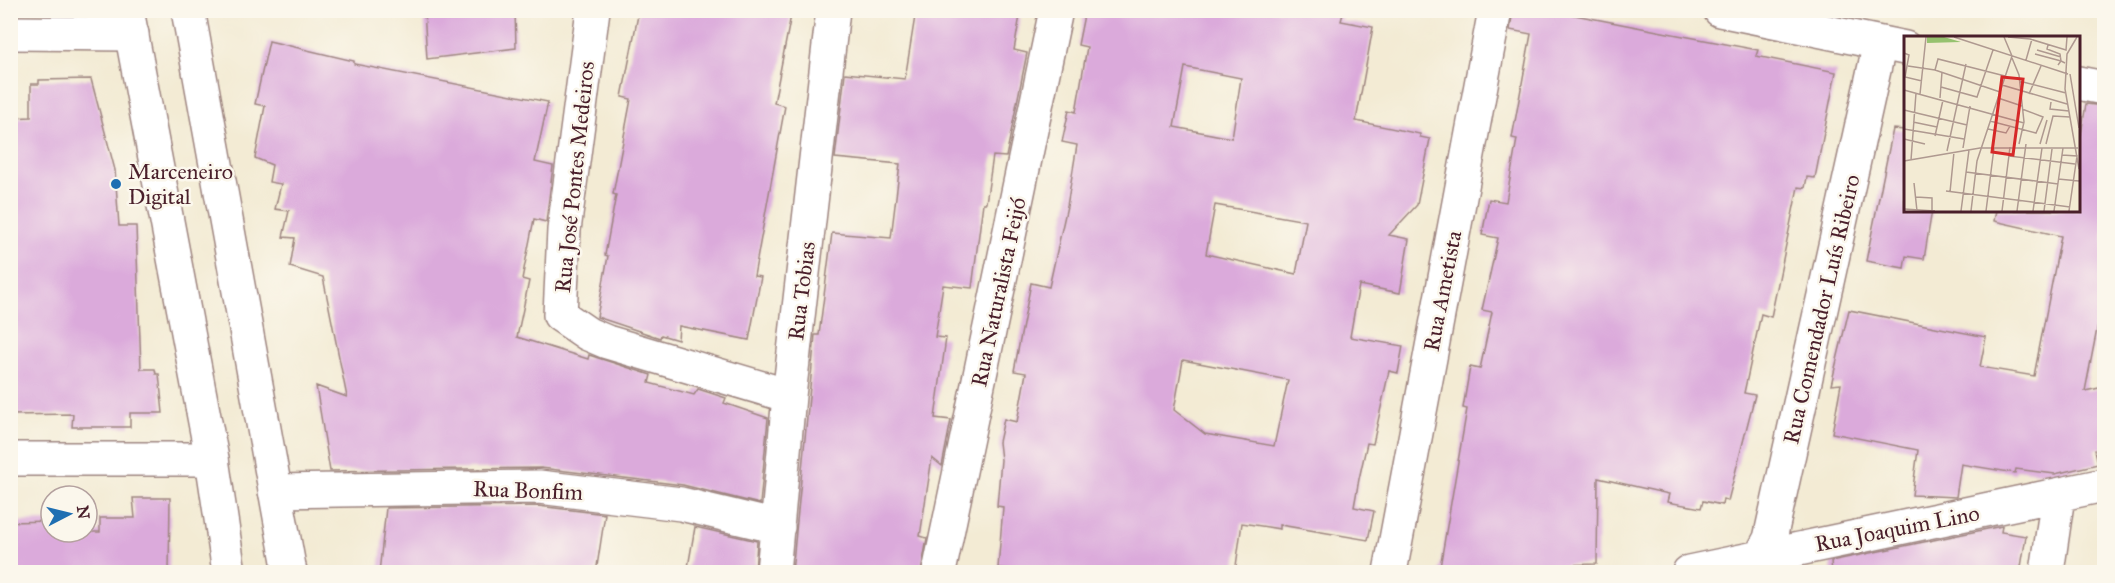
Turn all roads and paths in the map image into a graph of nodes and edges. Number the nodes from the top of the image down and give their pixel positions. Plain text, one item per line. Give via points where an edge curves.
1 (188, 10) edge
2 (593, 10) edge
3 (833, 10) edge
4 (1056, 10) edge
5 (1495, 10) edge
6 (1720, 10) edge
7 (130, 22) edge
8 (10, 33) edge
9 (1892, 45) edge
10 (2079, 83) edge
11 (2104, 88) edge
12 (789, 396) junction
13 (10, 459) edge
14 (212, 459) junction
15 (2104, 485) edge
16 (275, 491) junction
17 (2058, 496) junction
18 (778, 527) junction
19 (1756, 564) edge
20 (229, 573) edge
21 (290, 573) edge
22 (773, 573) edge
23 (939, 573) edge
24 (1390, 573) edge
25 (1689, 573) edge
26 (2047, 573) edge

1 - 16 street
2 - 12 street, Rua José Pontes Medeiros via 564,230 560,315 607,342
3 - 12 street, Rua Tobias
4 - 23 street, Rua Naturalista Feijó
5 - 24 street, Rua Ametista
6 - 9 street
7 - 8 street
7 - 14 street
9 - 19 street, Rua Comendador Luís Ribeiro via 1770,538
10 - 11 street
12 - 18 street, Rua Tobias
13 - 14 street
14 - 20 street
15 - 17 street, Rua Joaquim Lino
16 - 18 street, Rua Bonfim via 539,487 681,504
16 - 21 street
17 - 19 street, Rua Joaquim Lino
17 - 26 street
18 - 22 street, Rua Tobias
19 - 25 street, Rua Joaquim Lino

